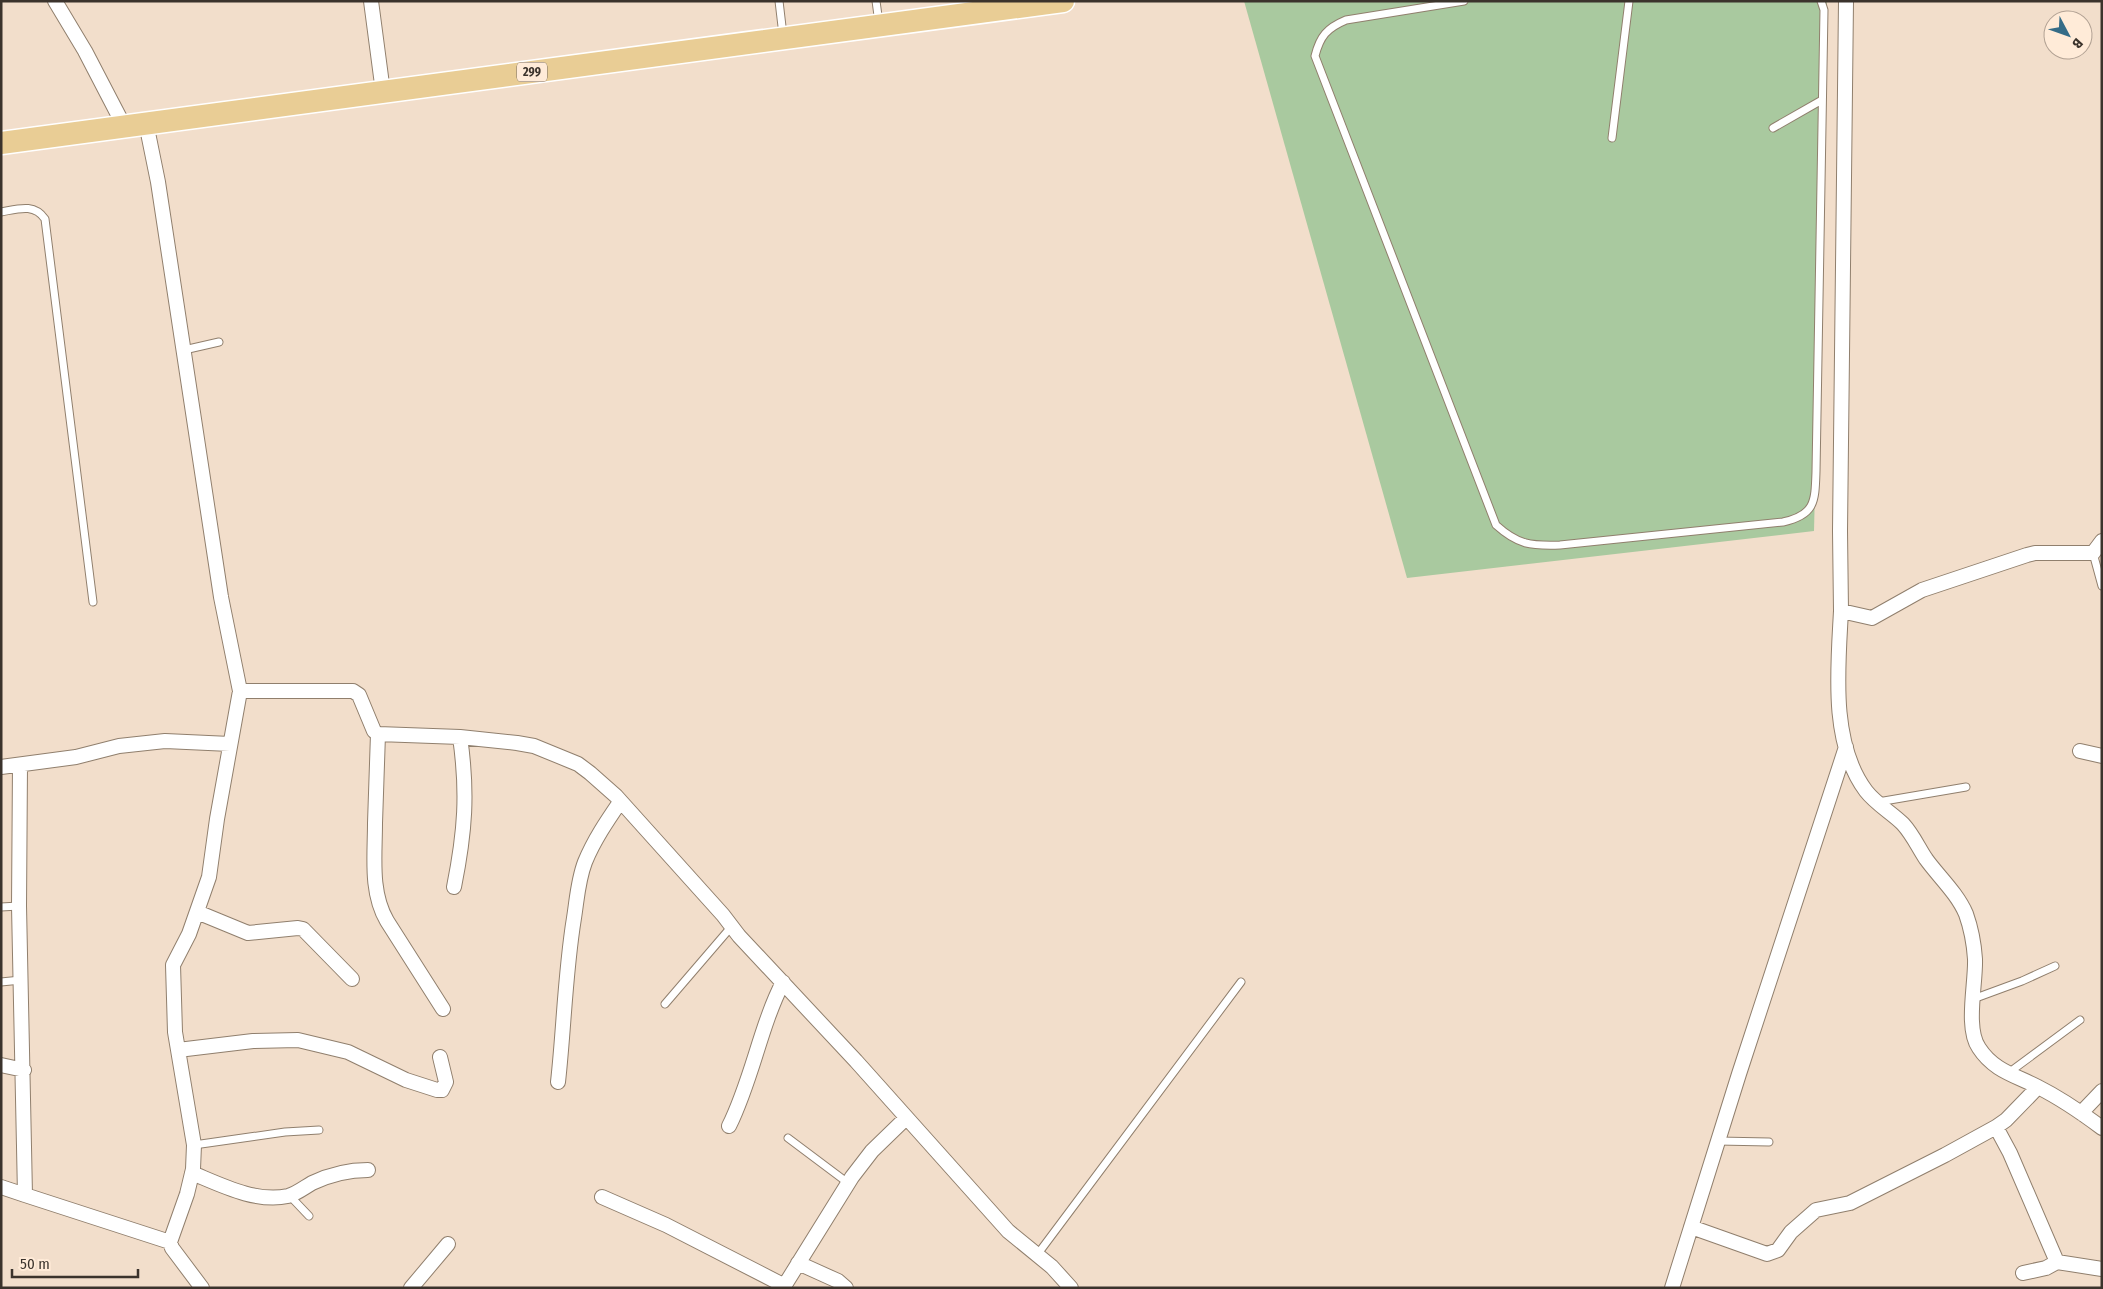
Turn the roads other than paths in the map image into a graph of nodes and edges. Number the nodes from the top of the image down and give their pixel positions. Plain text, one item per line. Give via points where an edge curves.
1 (55, 1) edge
2 (371, 1) edge
3 (779, 1) edge
4 (876, 1) edge
5 (1063, 1) edge
6 (1464, 1) edge
7 (1629, 1) edge
8 (1821, 1) edge
9 (1846, 1) edge
10 (879, 26) junction
11 (784, 38) junction
12 (383, 92) junction
13 (1822, 100) junction
14 (135, 125) junction
15 (1772, 128) dead end
16 (1612, 138) dead end
17 (1, 143) edge
18 (1, 212) edge
19 (218, 342) dead end
20 (184, 350) junction
21 (2097, 547) edge
22 (2102, 586) edge
23 (93, 602) dead end
24 (1841, 611) junction
25 (240, 691) junction
26 (378, 734) junction
27 (460, 737) junction
28 (230, 744) junction
29 (1846, 747) junction
30 (2080, 751) dead end
31 (2102, 756) edge
32 (20, 766) junction
33 (1, 767) edge
34 (1966, 788) dead end
35 (620, 802) junction
36 (1878, 802) junction
37 (454, 887) dead end
38 (20, 906) junction
39 (1, 907) edge
40 (197, 912) junction
41 (732, 926) junction
42 (2055, 966) dead end
43 (352, 979) dead end
44 (21, 980) junction
45 (1, 982) edge
46 (783, 982) junction
47 (1241, 982) dead end
48 (1973, 999) junction
49 (665, 1004) dead end
50 (443, 1009) dead end
51 (2080, 1020) dead end
52 (178, 1050) junction
53 (440, 1057) dead end
54 (1, 1065) edge
55 (24, 1070) junction
56 (2007, 1074) junction
57 (558, 1082) dead end
58 (2038, 1087) junction
59 (2102, 1091) edge
60 (2081, 1113) junction
61 (906, 1118) junction
62 (729, 1126) dead end
63 (1996, 1127) junction
64 (2102, 1128) edge
65 (319, 1130) dead end
66 (788, 1138) dead end
67 (1718, 1141) junction
68 (1769, 1142) dead end
69 (194, 1145) junction
70 (368, 1170) dead end
71 (192, 1174) junction
72 (848, 1183) junction
73 (1, 1187) edge
74 (25, 1195) junction
75 (290, 1196) junction
76 (602, 1197) dead end
77 (309, 1216) dead end
78 (1691, 1227) junction
79 (170, 1242) junction
80 (448, 1244) dead end
81 (1037, 1255) junction
82 (2057, 1262) junction
83 (798, 1264) junction
84 (2102, 1269) edge
85 (2023, 1273) dead end
86 (784, 1287) edge
87 (202, 1288) edge
88 (411, 1288) edge
89 (846, 1288) edge
90 (1072, 1288) edge
91 (1672, 1288) edge

1 - 14 street
2 - 12 street
3 - 11 lane
4 - 10 lane
5 - 10 main road, 299
6 - 13 lane via 1335,24 1319,40 1315,56 1496,525 1523,543 1560,545 1764,524 1797,519 1808,512 1815,495 1816,472
7 - 16 lane
8 - 13 lane via 1824,10
9 - 24 street
10 - 11 main road, 299
11 - 12 main road, 299
12 - 14 main road, 299
13 - 15 lane
14 - 17 main road, 299
14 - 20 street via 158,182
18 - 23 lane via 31,208 40,211 45,219
19 - 20 lane
20 - 25 street via 221,597
21 - 22 lane
21 - 24 street via 2027,555 1922,590 1872,618
24 - 29 street via 1838,700
25 - 26 street via 353,692 359,695
25 - 28 street
26 - 27 street
26 - 50 street via 374,873 380,910
27 - 35 street via 534,746 578,764 605,785
27 - 37 street via 466,772 466,799
28 - 32 street via 164,741 119,746
28 - 40 street via 209,877
29 - 36 street via 1859,780
29 - 67 street
30 - 31 street
32 - 33 street
32 - 38 street
34 - 36 lane
35 - 41 street
35 - 57 street via 585,862 579,886 570,944
36 - 48 street via 1911,832 1966,914 1975,959
38 - 39 lane
38 - 44 street
40 - 43 street via 248,934 303,929
40 - 52 street via 173,965 174,1032
41 - 46 street
41 - 49 lane
42 - 48 lane
44 - 45 lane
44 - 55 street
46 - 61 street
46 - 62 street
47 - 81 lane
48 - 56 street via 1972,1024 1978,1048
51 - 56 lane
52 - 53 street via 252,1041 298,1040 348,1052 406,1080 437,1090 442,1090 446,1082
52 - 69 street
54 - 55 street
55 - 74 street
56 - 58 street
58 - 60 street
58 - 63 street
59 - 60 street
60 - 64 street
61 - 72 street via 872,1151
61 - 81 street via 1008,1231
63 - 78 street via 1850,1203 1816,1210 1791,1232 1774,1253 1767,1254
63 - 82 street
65 - 69 lane
66 - 72 lane
67 - 68 lane
67 - 78 street
69 - 71 street
70 - 75 street via 338,1172
71 - 75 street via 259,1197
71 - 79 street
72 - 83 street
73 - 74 street
74 - 79 street
75 - 77 lane
76 - 86 street via 666,1225
78 - 91 street
79 - 87 street
80 - 88 street
81 - 90 street
82 - 84 street
82 - 85 street
83 - 86 street
83 - 89 street via 838,1281

